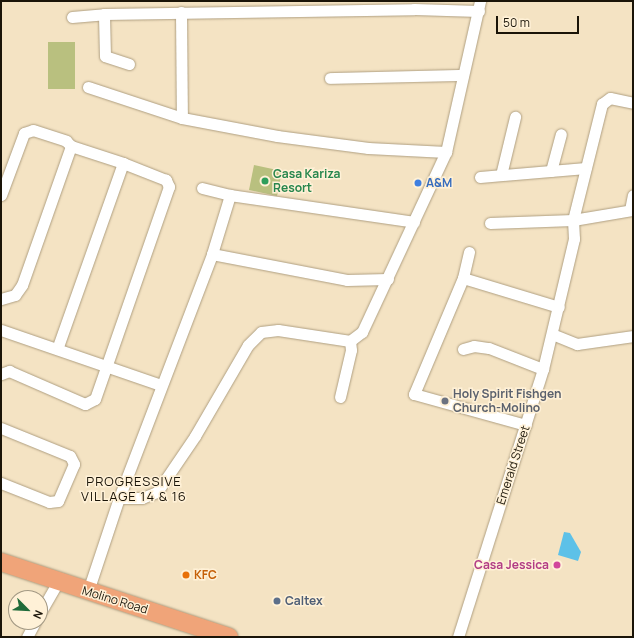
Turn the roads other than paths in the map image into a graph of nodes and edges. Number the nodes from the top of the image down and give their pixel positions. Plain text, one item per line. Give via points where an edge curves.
1 (480, 6) edge
2 (181, 12) junction
3 (104, 14) junction
4 (72, 16) dead end
5 (129, 64) dead end
6 (463, 75) junction
7 (330, 78) dead end
8 (88, 87) dead end
9 (633, 103) edge
10 (515, 117) dead end
11 (182, 118) junction
12 (561, 134) dead end
13 (71, 146) junction
14 (446, 152) junction
15 (123, 164) junction
16 (586, 168) junction
17 (551, 171) junction
18 (501, 175) junction
19 (480, 177) dead end
20 (202, 188) dead end
21 (1, 195) edge
22 (230, 195) junction
23 (633, 195) edge
24 (631, 210) edge
25 (573, 220) junction
26 (414, 222) junction
27 (490, 223) dead end
28 (469, 252) dead end
29 (212, 254) junction
30 (463, 278) junction
31 (388, 279) junction
32 (1, 299) edge
33 (559, 307) junction
34 (1, 330) edge
35 (552, 334) junction
36 (633, 336) edge
37 (350, 341) junction
38 (57, 349) junction
39 (463, 349) dead end
40 (107, 367) junction
41 (543, 369) junction
42 (1, 374) edge
43 (161, 385) junction
44 (340, 397) dead end
45 (526, 425) junction
46 (1, 428) edge
47 (1, 483) edge
48 (119, 498) junction
49 (1, 562) edge
50 (58, 582) junction
51 (88, 591) junction
52 (48, 599) edge
53 (225, 636) edge
54 (458, 637) edge

1 - 2 street
1 - 6 street
2 - 3 street
2 - 11 street
3 - 4 street
3 - 5 street via 105,56
6 - 7 street
6 - 14 street
8 - 11 street
9 - 16 street, Emerald Street via 610,98 605,100
10 - 18 street
11 - 14 street via 277,136 368,148
12 - 17 street
13 - 15 street
13 - 21 street via 66,141 33,130 24,133
13 - 32 street via 22,286 15,294
14 - 26 street
15 - 38 street
15 - 40 street via 164,179 169,187
16 - 17 street
16 - 25 street, Emerald Street
17 - 18 street
18 - 19 street
20 - 22 street
22 - 26 street
22 - 29 street
23 - 24 street
24 - 25 street
25 - 27 street
25 - 33 street, Emerald Street via 574,239
26 - 31 street
28 - 30 street
29 - 31 street via 347,280
29 - 43 street
30 - 33 street
30 - 45 street via 414,394
31 - 37 street via 362,332
33 - 35 street, Emerald Street
34 - 38 street
35 - 36 street via 577,344
35 - 41 street, Emerald Street
37 - 44 street via 351,350
37 - 48 street via 278,330 261,332 248,345 195,436 157,492 142,498
38 - 40 street
39 - 41 street via 474,346 489,348
40 - 42 street via 95,399 85,404 9,371
40 - 43 street
41 - 45 street, Emerald Street
43 - 48 street
45 - 54 street, Emerald Street
46 - 47 street via 70,456 74,464 58,501 49,502
48 - 51 street
49 - 50 main road, Molino Road
50 - 51 main road, Molino Road
50 - 52 street
51 - 53 main road, Molino Road

